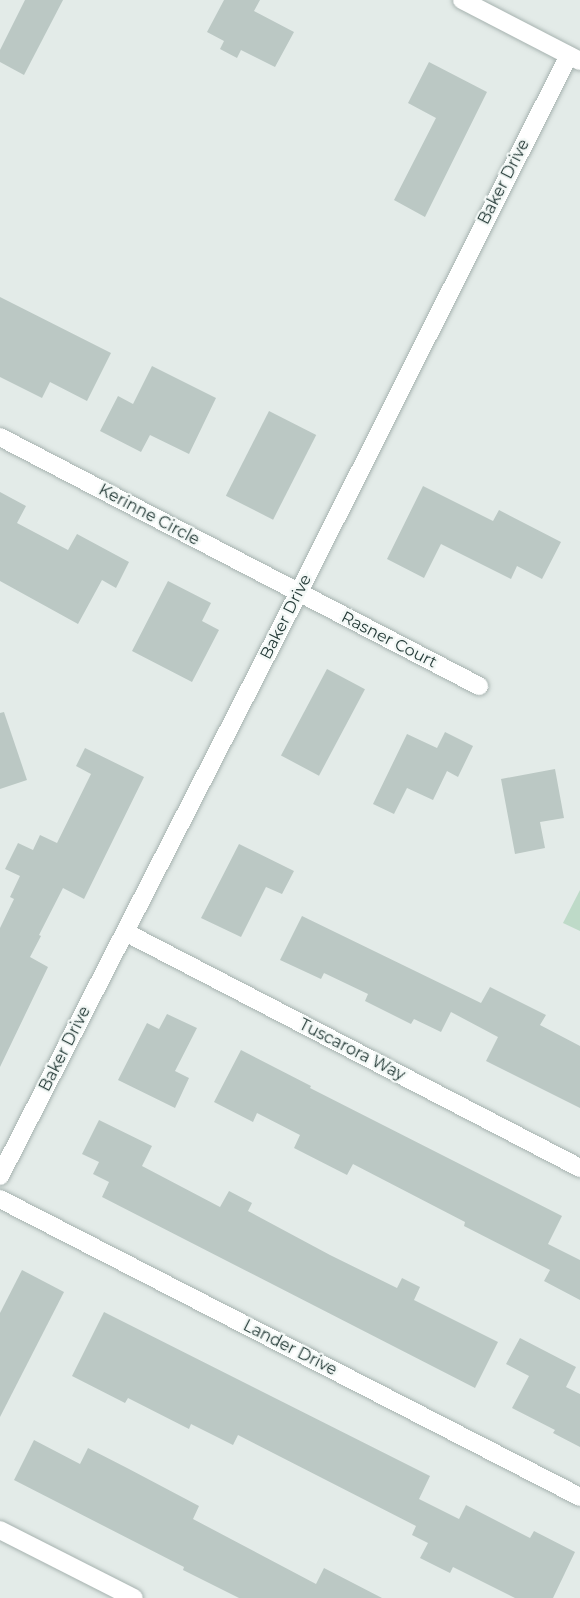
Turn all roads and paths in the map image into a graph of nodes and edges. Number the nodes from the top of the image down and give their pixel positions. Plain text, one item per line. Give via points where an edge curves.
1 (462, 0) edge
2 (574, 58) edge
3 (0, 437) edge
4 (298, 594) junction
5 (478, 686) dead end
6 (125, 932) junction
7 (580, 1168) edge
8 (0, 1176) edge
9 (0, 1199) edge
10 (580, 1497) edge
11 (0, 1530) edge
12 (134, 1598) edge

1 - 2 street
2 - 4 street, Baker Drive
3 - 4 street, Kerinne Circle
4 - 5 street, Rasner Court
4 - 6 street, Baker Drive
6 - 7 street, Tuscarora Way
6 - 8 street, Baker Drive
9 - 10 street, Lander Drive
11 - 12 street

